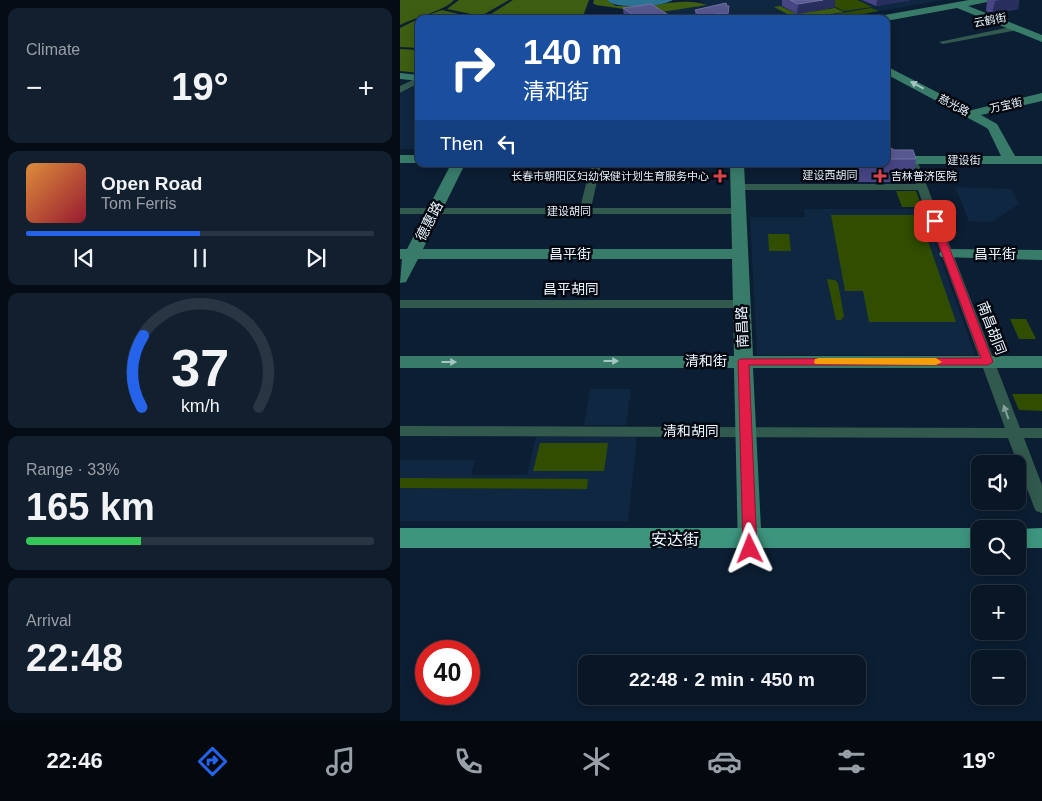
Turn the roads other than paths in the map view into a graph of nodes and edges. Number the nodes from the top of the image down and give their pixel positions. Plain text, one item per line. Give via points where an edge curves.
1 (984, 0) edge
2 (958, 5) junction
3 (890, 17) edge
4 (1033, 25) dead end
5 (1015, 28) junction
6 (1042, 39) edge
7 (943, 42) dead end
8 (890, 71) edge
9 (400, 76) edge
10 (415, 78) edge
11 (415, 81) edge
12 (400, 90) edge
13 (1042, 97) edge
14 (970, 114) junction
15 (400, 155) edge
16 (415, 155) edge
17 (890, 156) edge
18 (1008, 156) junction
19 (1042, 156) edge
20 (400, 159) edge
21 (415, 159) edge
22 (890, 160) edge
23 (912, 160) junction
24 (1042, 160) edge
25 (456, 167) edge
26 (595, 167) edge
27 (737, 167) edge
28 (738, 187) junction
29 (922, 188) junction
30 (400, 211) edge
31 (434, 211) junction
32 (585, 211) junction
33 (738, 211) junction
34 (406, 254) edge
35 (740, 254) junction
36 (947, 254) junction
37 (1042, 254) edge
38 (400, 278) edge
39 (400, 304) edge
40 (742, 304) junction
41 (744, 361) junction
42 (400, 362) edge
43 (988, 362) junction
44 (1042, 362) edge
45 (400, 431) edge
46 (746, 432) junction
47 (1014, 433) junction
48 (1042, 433) edge
49 (1042, 507) edge
50 (400, 538) edge
51 (971, 538) edge
52 (1026, 538) edge
53 (1042, 538) edge
54 (750, 544) junction
55 (400, 549) edge
56 (971, 550) edge
57 (1026, 550) edge
58 (1042, 550) edge

1 - 2 street
2 - 3 street
2 - 5 street
4 - 5 street, 云鹤街
5 - 6 street
5 - 7 street, 云鹤街
14 -> 8 street, 慈光路
9 - 10 street
11 - 12 street
13 - 14 street, 万宝街
14 - 18 street, 慈光路 via 993,127
15 - 16 street
17 - 18 street, 建设街
18 - 19 street, 建设街
20 - 21 street
22 - 23 street, 建设街
23 - 24 street, 建设街
23 - 29 street, 南昌胡同
25 - 31 street, 德惠路
26 - 32 street
27 - 28 street, 南昌路
28 - 29 street, 建设西胡同
28 - 33 street, 南昌路
29 - 36 street, 南昌胡同
30 - 31 street, 建设胡同
31 - 32 street, 建设胡同
31 - 34 street, 德惠路
32 - 33 street, 建设胡同
33 - 35 street, 南昌路
34 - 35 street, 昌平街
34 - 38 street, 德惠路
35 - 40 street, 南昌路
36 - 37 street, 昌平街
36 - 43 street, 南昌胡同
39 - 40 street, 昌平胡同
40 - 41 street, 南昌路
42 -> 41 street, 清和街
41 - 43 street, 清和街
41 - 46 street, 南昌路
43 - 44 street, 清和街
47 -> 43 street, 南昌胡同
45 - 46 street, 清和胡同
46 - 47 street, 清和胡同
46 - 54 street, 南昌路
47 - 48 street, 清和胡同
47 - 49 street, 南昌胡同
50 - 54 main road, 安达街
51 - 54 main road, 安达街
52 - 53 main road
54 - 55 main road, 安达街
54 - 56 main road, 安达街
57 - 58 main road

